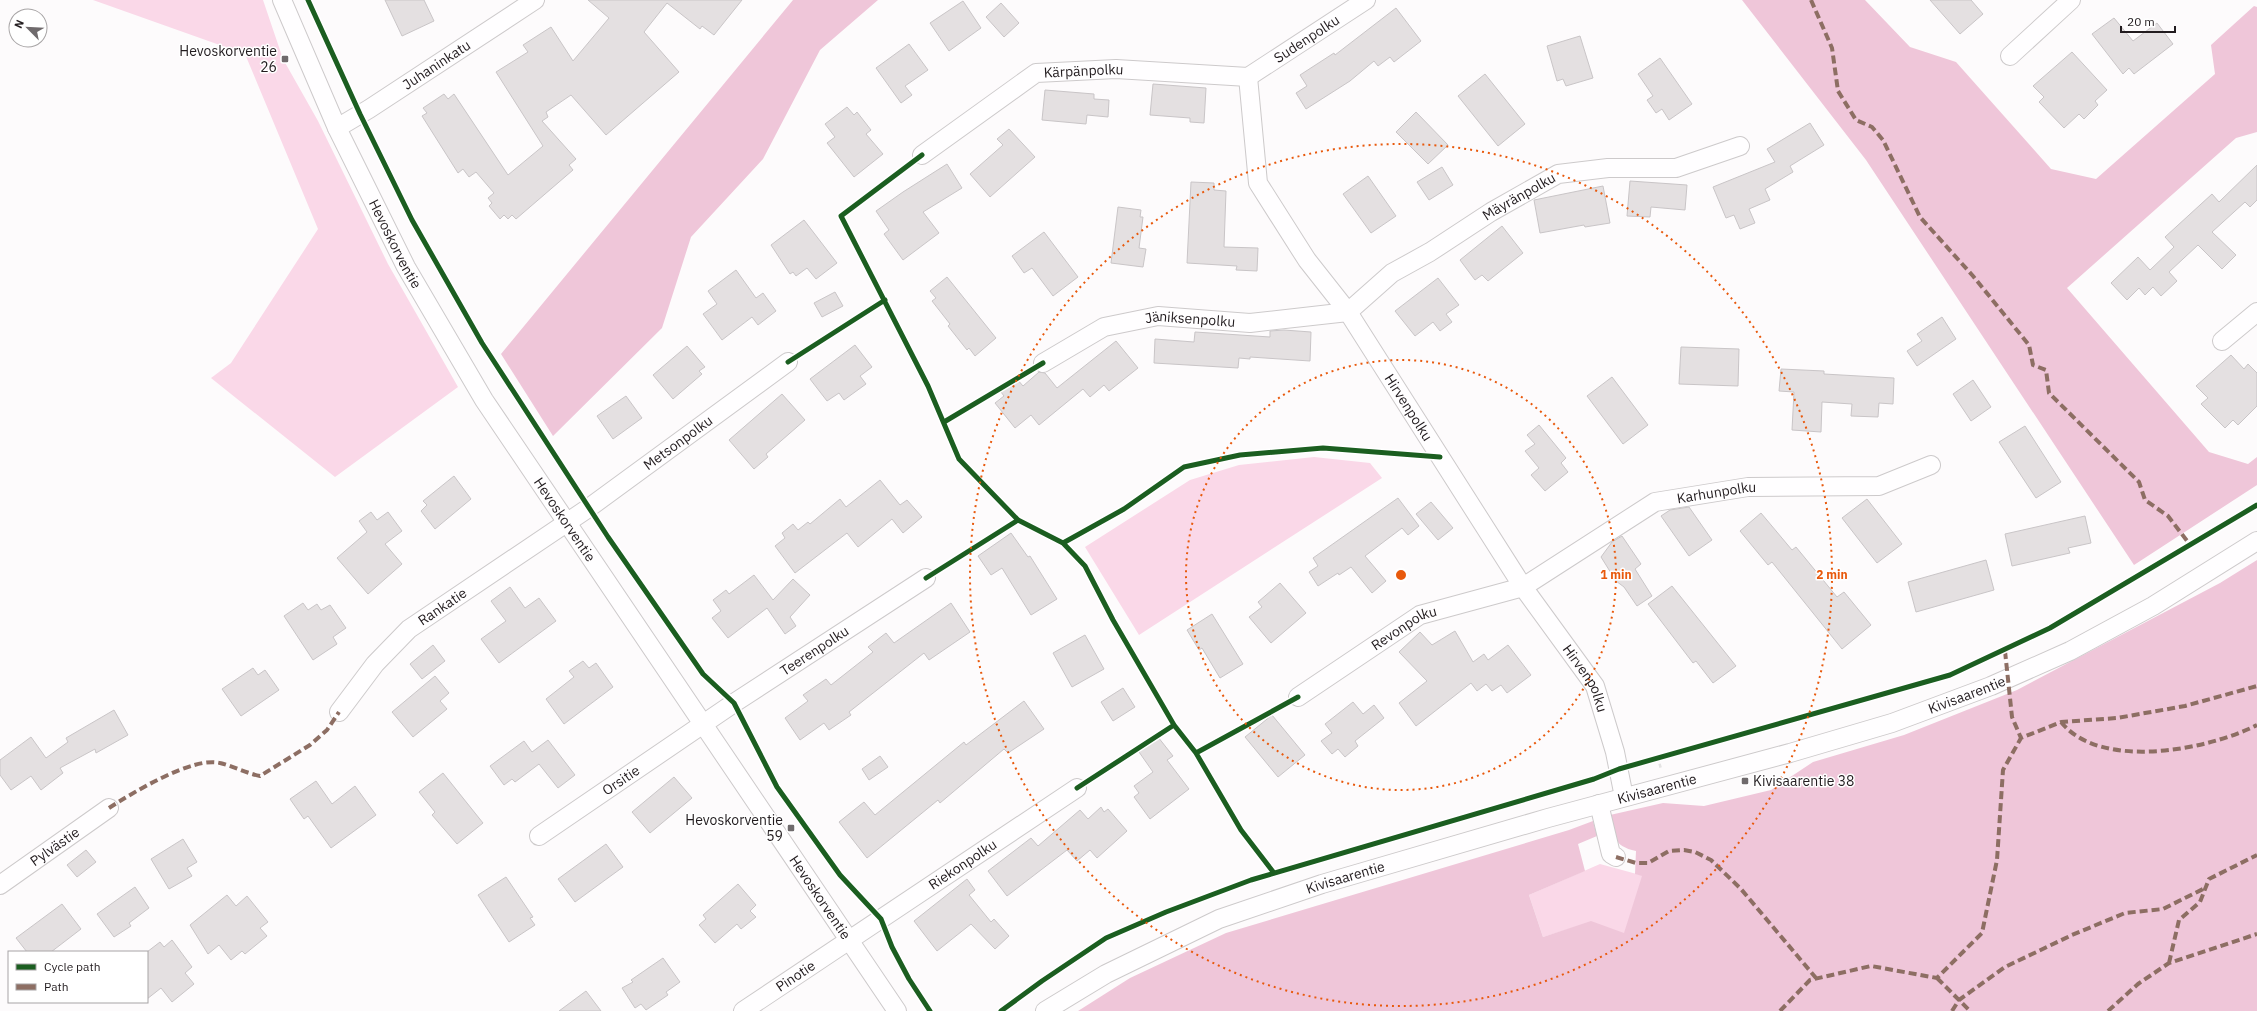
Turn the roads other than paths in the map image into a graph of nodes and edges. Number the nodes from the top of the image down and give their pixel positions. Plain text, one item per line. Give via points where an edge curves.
1 (282, 0) edge
2 (535, 0) edge
3 (1366, 0) edge
4 (2071, 0) edge
5 (2010, 56) dead end
6 (1248, 77) junction
7 (336, 128) junction
8 (1740, 146) dead end
9 (922, 155) dead end
10 (1348, 312) junction
11 (2257, 312) edge
12 (2222, 341) dead end
13 (788, 362) dead end
14 (1043, 363) dead end
15 (1931, 466) dead end
16 (567, 523) junction
17 (2257, 541) edge
18 (926, 578) dead end
19 (1523, 587) junction
20 (1298, 697) dead end
21 (339, 712) dead end
22 (703, 724) junction
23 (1077, 788) dead end
24 (1624, 797) junction
25 (1599, 804) junction
26 (109, 808) dead end
27 (538, 836) dead end
28 (1616, 857) dead end
29 (0, 885) edge
30 (848, 940) junction
31 (743, 1011) edge
32 (897, 1011) edge
33 (1045, 1011) edge

1 - 7 street, Hevoskorventie
2 - 7 street, Juhaninkatu
3 - 6 street, Sudenpolku
4 - 5 street
6 - 9 street, Kärpänpolku via 1116,69 1036,73
6 - 10 street, Hirvenpolku via 1258,183 1307,260
7 - 16 street, Hevoskorventie via 406,267 484,400
8 - 10 street, Mäyränpolku via 1676,168 1608,168 1558,174 1392,273
10 - 14 street, Jäniksenpolku via 1250,323 1158,316 1104,327
10 - 19 street, Hirvenpolku
11 - 12 street
13 - 16 street, Metsonpolku
15 - 19 street, Karhunpolku via 1879,486 1748,487 1655,502
16 - 21 street, Rankatie via 409,629 375,664
16 - 22 street, Hevoskorventie
17 - 24 street, Kivisaarentie via 2153,606 2070,651 1991,686 1884,725
18 - 22 street, Teerenpolku
19 - 20 street, Revonpolku via 1420,615
19 - 24 street, Hirvenpolku via 1595,686 1615,752
22 - 27 street, Orsitie
22 - 30 street, Hevoskorventie
23 - 30 street, Riekonpolku
24 - 25 street, Kivisaarentie
25 - 28 street via 1611,854
25 - 33 street, Kivisaarentie via 1322,884 1219,919 1106,974
26 - 29 street, Pylvästie
30 - 31 street, Pinotie
30 - 32 street, Hevoskorventie

